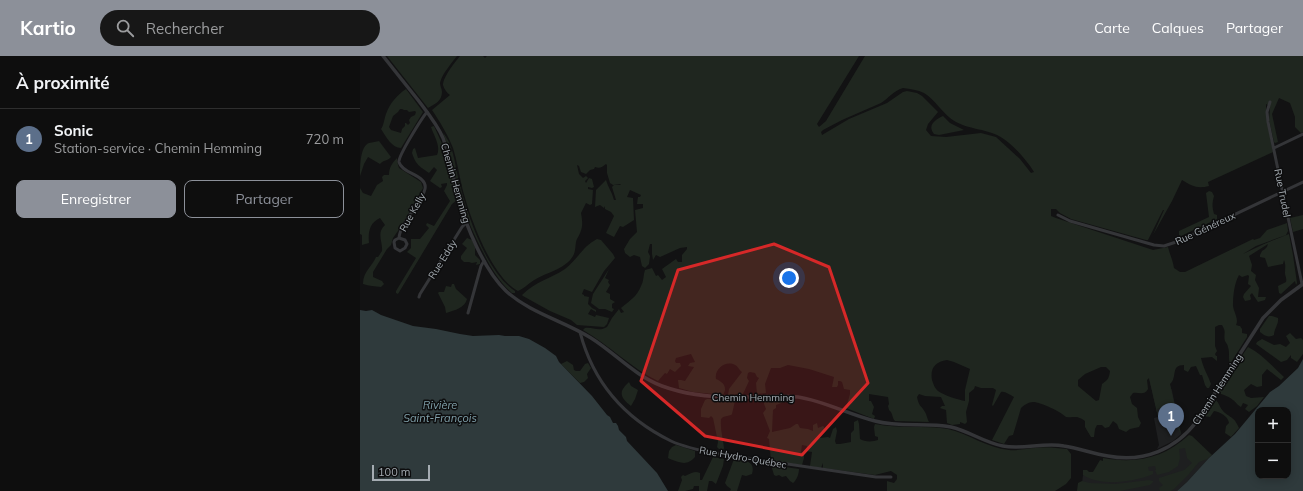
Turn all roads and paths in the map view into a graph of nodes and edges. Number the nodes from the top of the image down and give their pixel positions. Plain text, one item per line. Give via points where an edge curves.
1 (383, 56) edge
2 (1270, 102) dead end
3 (427, 112) junction
4 (1303, 134) edge
5 (1274, 148) junction
6 (1303, 182) edge
7 (1283, 192) junction
8 (1058, 215) dead end
9 (467, 222) junction
10 (399, 238) junction
11 (484, 261) junction
12 (1302, 284) edge
13 (419, 297) dead end
14 (468, 313) dead end
15 (580, 332) junction
16 (589, 337) junction
17 (583, 342) junction
18 (890, 477) dead end

1 - 3 street, Chemin Hemming
2 - 5 street, Rue Trudel via 1267,115
3 - 9 street, Chemin Hemming via 443,138
3 - 10 street, Rue Kelly via 407,142 399,160 403,168 420,179 425,186 424,193
4 - 5 street
5 - 7 street, Rue Trudel
6 - 7 street, Rue Généreux
7 - 8 street, Rue Généreux via 1164,246 1070,221
7 - 12 street, Rue Trudel
9 - 11 street, Chemin Hemming
9 - 13 street, Rue Eddy
10 - 10 street, Rue Kelly via 393,244 396,250 400,251 406,248 407,244
11 - 14 street
11 - 15 street, Chemin Hemming via 498,282 514,297 532,309
12 - 16 street, Chemin Hemming via 1279,301 1263,318 1187,433 1163,450 1136,458 1107,456 1054,444 1002,446 951,427 880,423 819,402 796,397 718,397 687,393 648,380
15 - 16 street, Chemin Hemming
15 - 17 street, Rue Hydro-Québec
16 - 17 street via 584,337
17 - 18 street, Rue Hydro-Québec via 592,366 610,393 627,412 640,423 672,441 693,449 719,454

